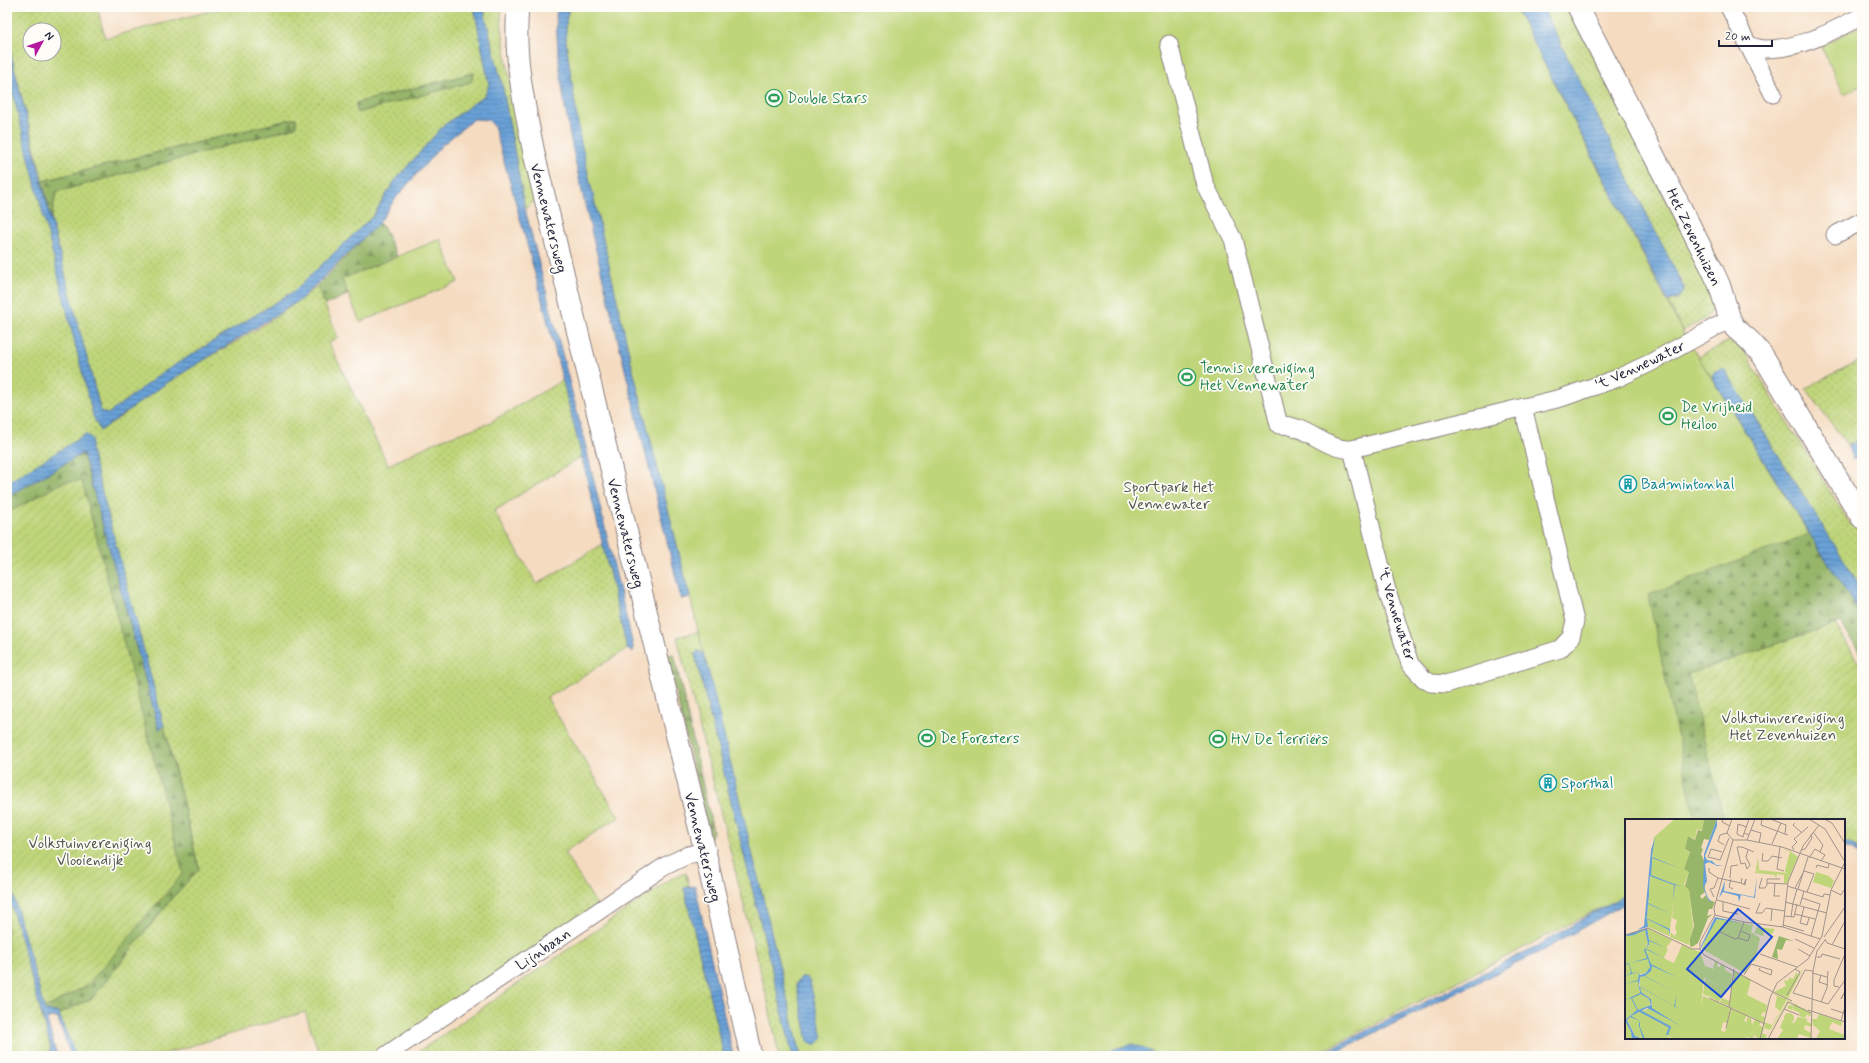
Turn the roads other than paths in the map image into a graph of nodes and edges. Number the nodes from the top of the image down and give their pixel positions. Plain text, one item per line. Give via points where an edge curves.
1 (518, 7) edge
2 (1578, 7) edge
3 (1729, 7) edge
4 (1862, 16) edge
5 (1169, 44) dead end
6 (1748, 45) junction
7 (1773, 94) dead end
8 (1862, 221) edge
9 (1835, 235) dead end
10 (1730, 319) junction
11 (1523, 407) junction
12 (1352, 449) junction
13 (1862, 518) edge
14 (705, 851) junction
15 (385, 1056) edge
16 (751, 1056) edge

1 - 14 street, Vennewatersweg via 516,45 535,158
2 - 10 street, Het Zevenhuizen via 1712,269
3 - 6 street
4 - 6 street via 1835,30 1790,47 1765,49
5 - 12 street via 1205,185 1233,239 1279,425 1290,426 1346,450
6 - 7 street
8 - 9 street
10 - 11 street, 't Vennewater via 1618,378 1562,398
10 - 13 street, Het Zevenhuizen via 1735,328 1762,356
11 - 12 street, 't Vennewater
11 - 12 street, 't Vennewater via 1575,621 1571,637 1560,649 1446,684 1431,683 1410,664 1386,587
14 - 15 street, Lijnbaan via 688,855 665,866
14 - 16 street, Vennewatersweg

